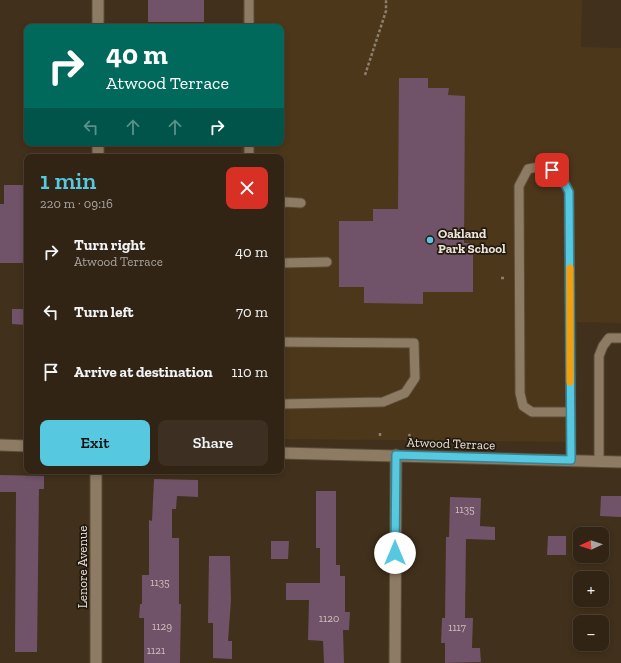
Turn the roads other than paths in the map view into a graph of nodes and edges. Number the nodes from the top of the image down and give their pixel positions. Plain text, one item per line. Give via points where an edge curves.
1 (98, 0) edge
2 (249, 0) edge
3 (98, 24) edge
4 (249, 24) edge
5 (284, 202) edge
6 (301, 203) dead end
7 (327, 262) dead end
8 (284, 263) edge
9 (621, 338) edge
10 (284, 342) edge
11 (284, 404) edge
12 (570, 412) junction
13 (0, 445) edge
14 (24, 446) edge
15 (284, 453) edge
16 (396, 455) junction
17 (571, 460) junction
18 (599, 461) junction
19 (621, 462) edge
20 (96, 474) edge
21 (96, 663) edge
22 (395, 663) edge

1 - 3 street
2 - 4 lane
5 - 6 lane
7 - 8 lane
9 - 18 lane via 609,338 599,356
10 - 11 lane via 414,343 415,378 405,394 383,402
12 - 12 lane via 569,192 560,174 543,166 528,169 519,186 520,393 523,406 532,412
12 - 17 lane
13 - 14 street
15 - 16 street, Atwood Terrace
16 - 17 street, Atwood Terrace
16 - 22 street
17 - 18 street, Atwood Terrace
18 - 19 street, Atwood Terrace
20 - 21 street, Lenore Avenue

